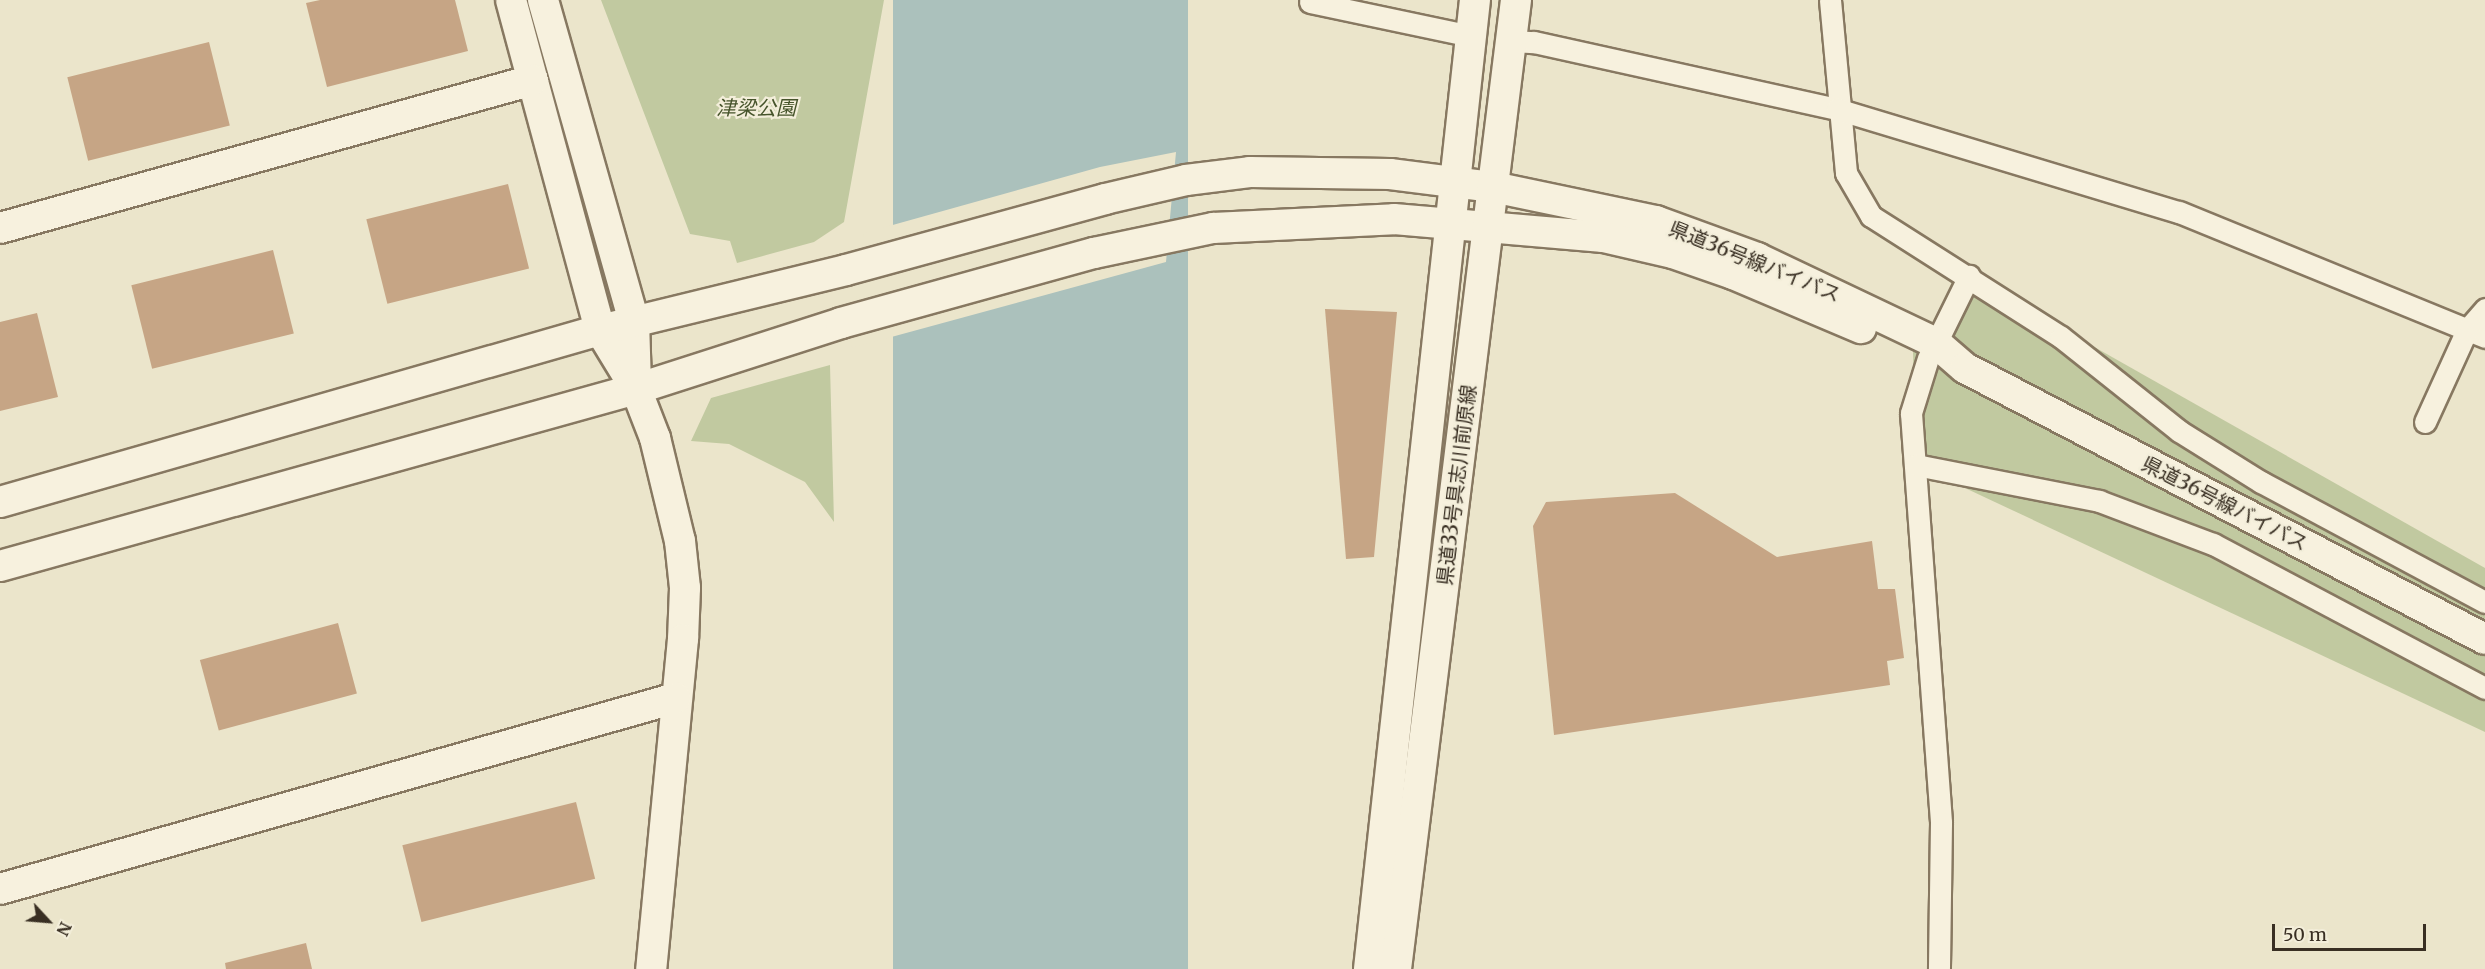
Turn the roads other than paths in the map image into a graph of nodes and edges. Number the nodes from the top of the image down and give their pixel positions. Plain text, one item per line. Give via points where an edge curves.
1 (511, 0) edge
2 (543, 0) edge
3 (1475, 0) edge
4 (1516, 0) edge
5 (1830, 0) edge
6 (1310, 2) dead end
7 (1472, 36) junction
8 (1512, 41) junction
9 (533, 80) junction
10 (1838, 109) junction
11 (1457, 182) junction
12 (1493, 187) junction
13 (1452, 222) junction
14 (1489, 225) junction
15 (0, 228) edge
16 (1969, 276) junction
17 (2485, 309) edge
18 (634, 321) junction
19 (600, 330) junction
20 (2476, 334) edge
21 (1942, 358) junction
22 (636, 389) junction
23 (2425, 422) dead end
24 (1916, 465) junction
25 (0, 502) edge
26 (0, 566) edge
27 (2485, 602) edge
28 (2485, 639) edge
29 (2485, 688) edge
30 (676, 698) junction
31 (0, 889) edge
32 (651, 969) edge
33 (1369, 969) edge
34 (1396, 969) edge
35 (1939, 969) edge

1 - 9 street
2 - 18 street
3 - 7 street, 県道33号具志川前原線
4 - 8 street, 県道33号具志川前原線
5 - 10 street
6 - 7 street
7 - 11 street, 県道33号具志川前原線
8 - 10 street via 1534,42
8 - 12 street, 県道33号具志川前原線
9 - 15 street
9 - 19 street
10 - 16 street via 1846,173 1871,216
10 - 20 street via 2179,212
11 - 12 street, 県道36号線バイパス
11 - 13 street, 県道33号具志川前原線
11 - 18 street, 県道36号線バイパス via 1308,171 1186,180 846,270
12 - 14 street, 県道33号具志川前原線
12 - 21 street, 県道36号線バイパス via 1686,230 1808,280
13 - 14 street, 県道36号線バイパス
13 - 22 street, 県道36号線バイパス via 1306,220 1179,232 841,323
13 - 33 street, 県道33号具志川前原線
14 - 21 street, 県道36号線バイパス via 1637,243 1733,274
14 - 34 street, 県道33号具志川前原線
16 - 21 street
16 - 27 street via 2061,336 2179,431 2261,482
17 - 20 street
18 - 19 street, 県道36号線バイパス
18 - 22 street
19 - 22 street
19 - 25 street, 県道36号線バイパス
20 - 23 street
21 - 24 street via 1913,396
21 - 28 street, 県道36号線バイパス
22 - 26 street, 県道36号線バイパス
22 - 30 street via 655,438 680,541 685,588
24 - 29 street via 2099,501 2212,543
24 - 35 street via 1941,823
30 - 31 street
30 - 32 street

